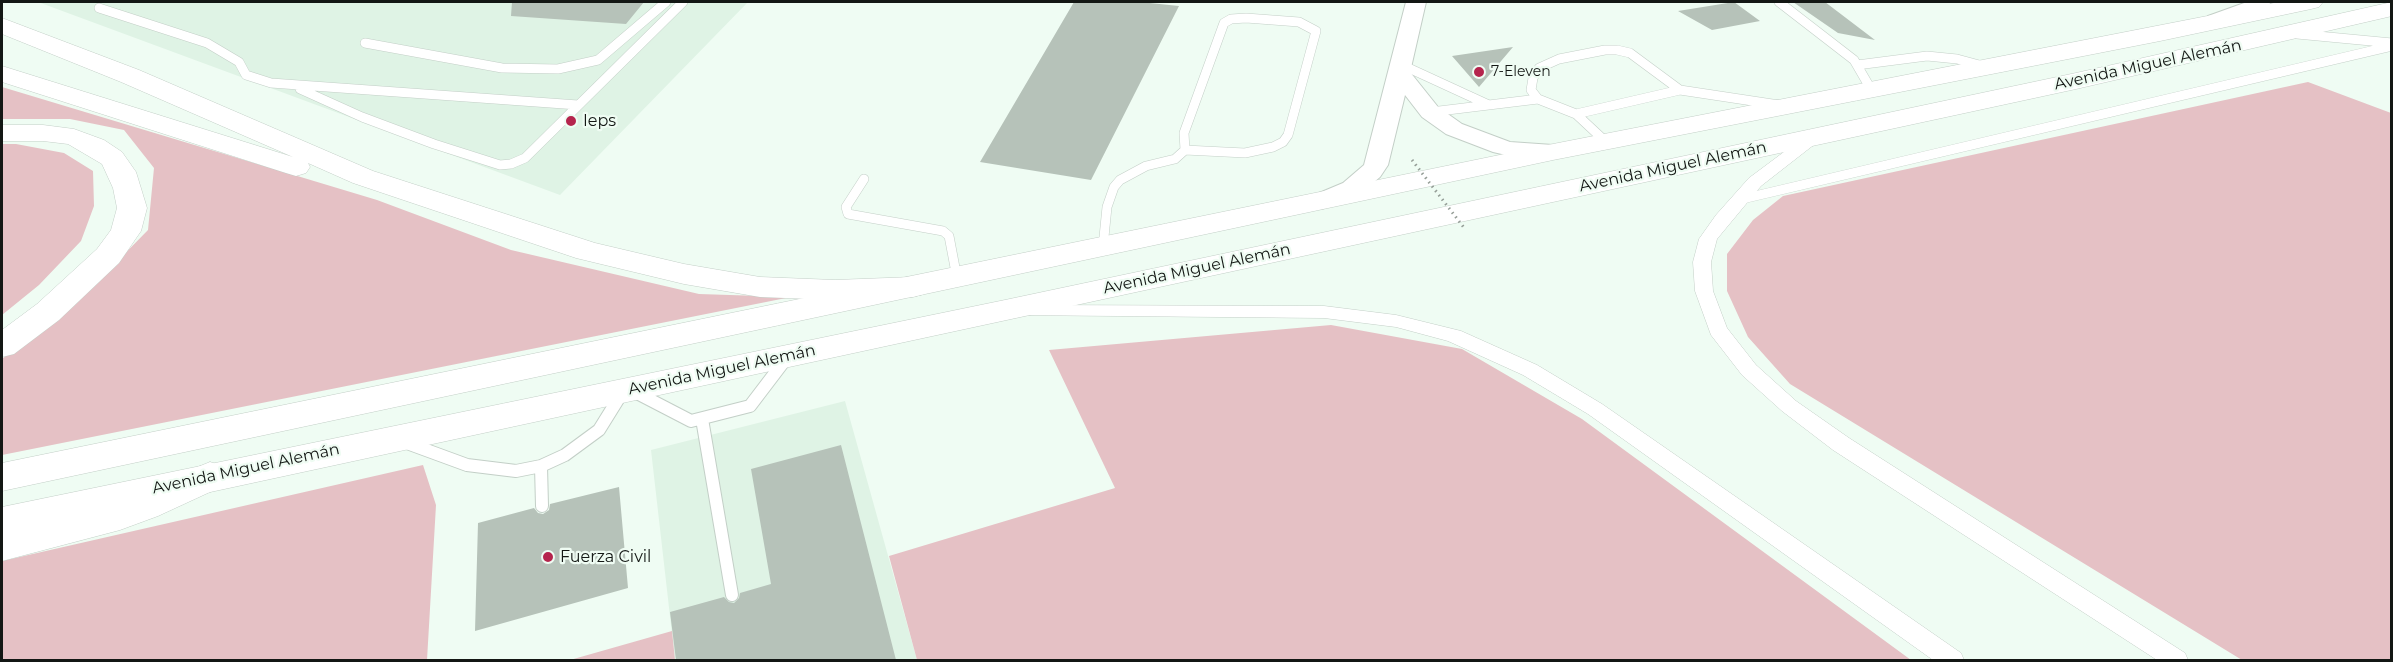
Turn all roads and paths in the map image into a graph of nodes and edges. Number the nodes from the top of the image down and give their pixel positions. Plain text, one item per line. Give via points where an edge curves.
1 (666, 2) edge
2 (683, 2) edge
3 (1416, 2) edge
4 (1779, 2) edge
5 (2262, 2) edge
6 (2311, 2) edge
7 (99, 8) dead end
8 (2383, 12) edge
9 (2, 25) edge
10 (2160, 34) junction
11 (2285, 35) junction
12 (365, 43) dead end
13 (2391, 44) edge
14 (1857, 65) junction
15 (1989, 68) junction
16 (1401, 69) junction
17 (2, 74) edge
18 (294, 86) junction
19 (1680, 90) junction
20 (1872, 91) junction
21 (1538, 99) junction
22 (578, 105) junction
23 (1489, 105) junction
24 (1792, 106) junction
25 (1430, 112) junction
26 (1576, 114) junction
27 (2, 133) edge
28 (1814, 137) junction
29 (1606, 142) junction
30 (1185, 150) junction
31 (1553, 152) junction
32 (1412, 160) dead end
33 (363, 177) junction
34 (864, 180) dead end
35 (1738, 200) junction
36 (1315, 203) junction
37 (1466, 229) dead end
38 (1103, 247) junction
39 (957, 278) junction
40 (913, 287) junction
41 (1005, 311) junction
42 (2, 346) edge
43 (788, 356) junction
44 (627, 389) junction
45 (702, 419) junction
46 (393, 439) junction
47 (541, 466) junction
48 (210, 476) junction
49 (2, 477) edge
50 (542, 506) dead end
51 (2, 522) edge
52 (2, 546) edge
53 (732, 595) dead end
54 (1952, 660) edge
55 (2176, 660) edge

1 - 12 lane via 598,60 558,69 502,68
2 - 22 lane
3 - 16 main road
4 - 14 lane
5 - 10 street
6 - 10 highway, Avenida Miguel Alemán
7 - 18 lane via 207,43 230,55 254,79
8 - 11 highway, Avenida Miguel Alemán
9 - 33 highway
10 - 15 highway, Avenida Miguel Alemán
11 - 13 lane
11 - 28 highway, Avenida Miguel Alemán
13 - 35 lane
14 - 15 lane via 1927,56
14 - 20 lane
15 - 20 highway, Avenida Miguel Alemán
16 - 23 lane
16 - 25 main road
16 - 36 main road via 1376,165 1352,188
17 - 33 highway via 305,170
18 - 22 lane
18 - 22 lane via 362,117 500,165 525,158
19 - 21 lane via 1630,53 1610,50 1559,59 1539,68 1531,90
19 - 24 lane
19 - 26 lane
20 - 24 highway, Avenida Miguel Alemán
21 - 23 lane
21 - 26 lane
23 - 25 lane
24 - 29 highway, Avenida Miguel Alemán
25 - 31 main road via 1454,129 1486,143 1518,151
26 - 29 lane
27 - 42 highway via 74,137 94,146 122,172 132,208 126,231 108,256 48,312
28 - 35 street via 1773,166
28 - 41 highway, Avenida Miguel Alemán
29 - 31 highway, Avenida Miguel Alemán
30 - 30 lane via 1245,153 1283,142 1314,28 1299,22 1246,18 1224,23 1184,133
30 - 38 lane via 1175,159 1146,166 1114,187 1107,207
31 - 36 highway, Avenida Miguel Alemán
32 - 37 path, bridge
33 - 40 highway via 566,245 684,274 797,290
34 - 39 lane via 846,207 848,214 943,231 949,236
35 - 55 street via 1708,239 1702,261 1704,291 1718,330 1749,370 1841,444
36 - 38 highway, Avenida Miguel Alemán
38 - 39 highway, Avenida Miguel Alemán
39 - 40 highway, Avenida Miguel Alemán
40 - 49 highway, Avenida Miguel Alemán
41 - 43 highway, Avenida Miguel Alemán
41 - 54 street via 1324,312 1396,321 1454,336 1530,370 1595,409
43 - 44 highway, Avenida Miguel Alemán
43 - 45 lane via 750,406
44 - 45 lane via 691,421
44 - 46 highway, Avenida Miguel Alemán
44 - 47 lane via 599,430 565,455
45 - 53 lane
46 - 47 lane via 467,465 516,471
46 - 48 highway, Avenida Miguel Alemán
47 - 50 lane
48 - 51 highway, Avenida Miguel Alemán
48 - 52 highway via 106,520

